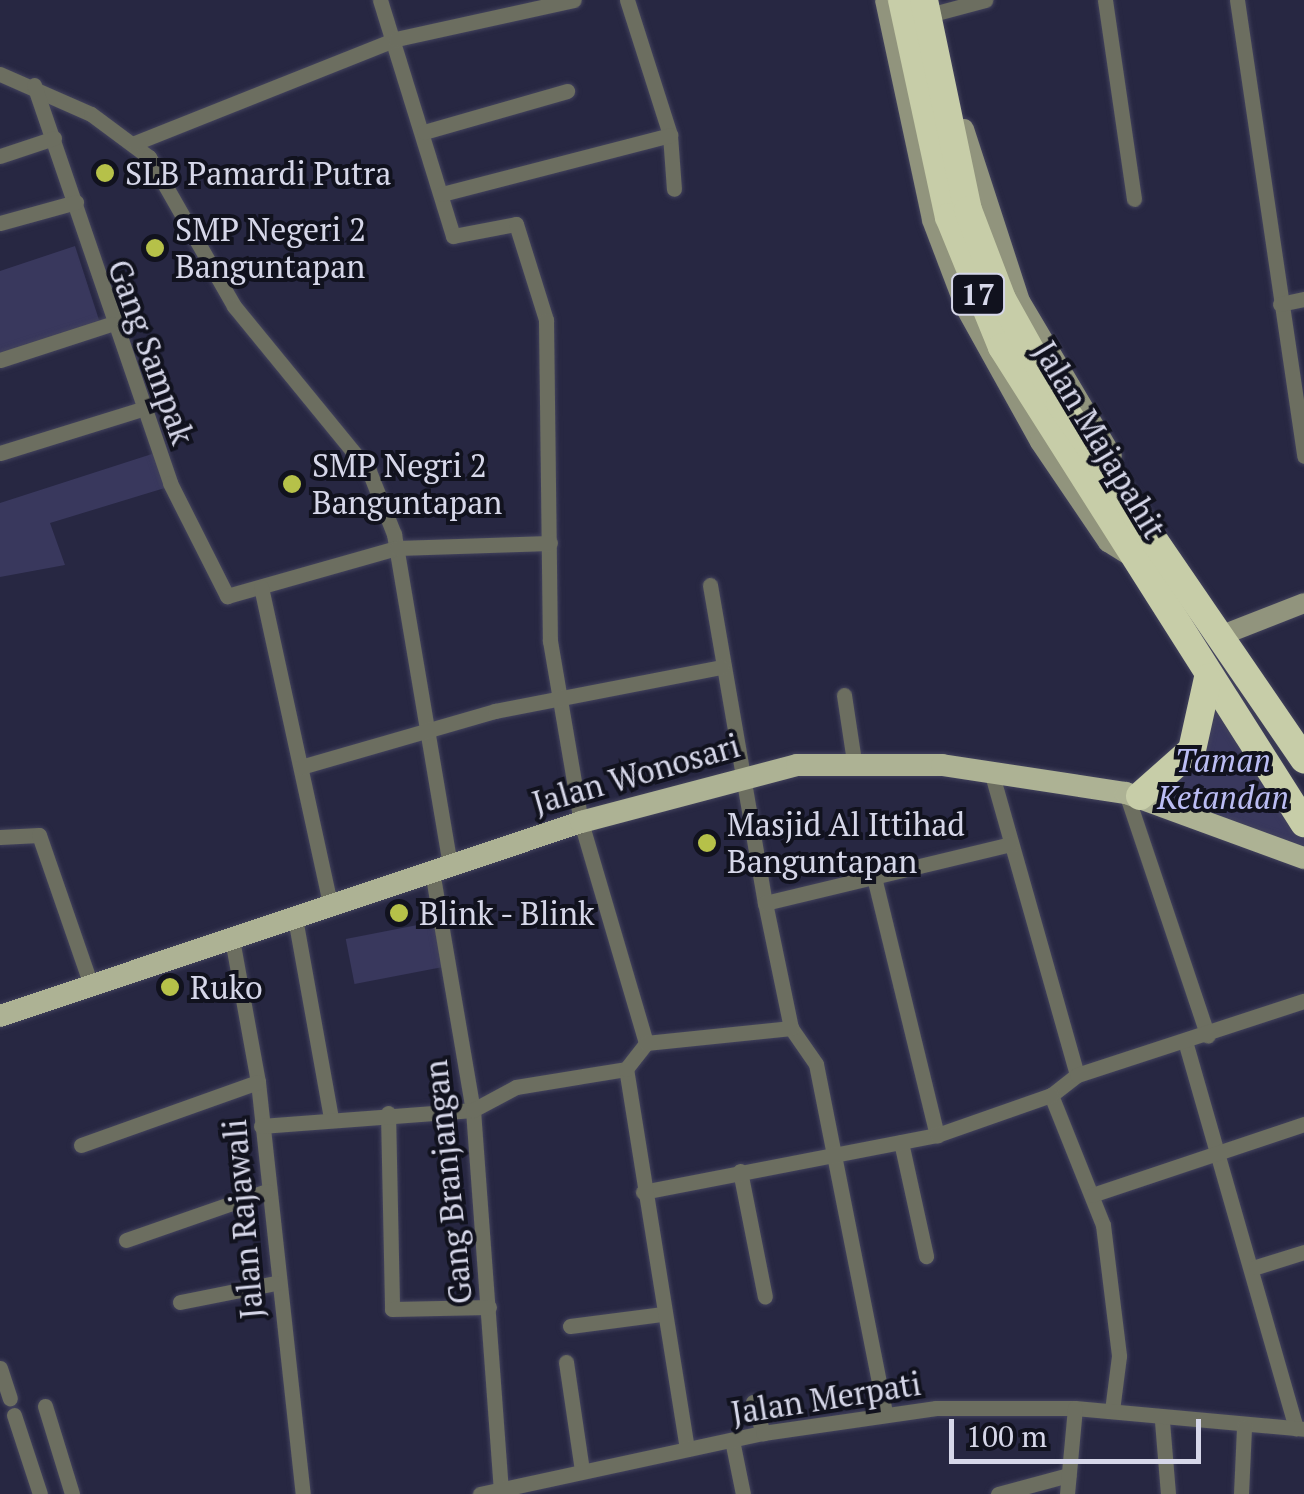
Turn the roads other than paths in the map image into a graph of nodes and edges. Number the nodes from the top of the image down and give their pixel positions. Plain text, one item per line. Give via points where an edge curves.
1 (380, 0) edge
2 (574, 0) edge
3 (627, 0) edge
4 (884, 0) edge
5 (902, 0) edge
6 (985, 0) edge
7 (1105, 0) edge
8 (1237, 0) edge
9 (934, 4) edge
10 (396, 39) junction
11 (0, 74) edge
12 (34, 85) junction
13 (568, 91) dead end
14 (424, 132) junction
15 (670, 135) junction
16 (54, 138) junction
17 (135, 142) junction
18 (0, 156) edge
19 (674, 189) dead end
20 (442, 194) junction
21 (1134, 199) dead end
22 (76, 202) junction
23 (0, 223) edge
24 (1304, 299) edge
25 (1280, 304) junction
26 (111, 324) junction
27 (1296, 355) edge
28 (0, 360) edge
29 (1299, 391) edge
30 (142, 409) junction
31 (0, 453) edge
32 (1304, 456) edge
33 (550, 543) junction
34 (397, 548) junction
35 (1130, 556) junction
36 (710, 585) dead end
37 (261, 587) junction
38 (1304, 604) edge
39 (1220, 636) junction
40 (722, 667) junction
41 (1208, 678) junction
42 (844, 696) dead end
43 (560, 698) junction
44 (426, 730) junction
45 (1304, 759) edge
46 (854, 761) junction
47 (301, 768) junction
48 (990, 772) junction
49 (740, 776) junction
50 (1133, 794) junction
51 (581, 822) junction
52 (1304, 823) edge
53 (0, 837) edge
54 (1011, 844) junction
55 (1304, 858) edge
56 (441, 867) junction
57 (874, 878) junction
58 (765, 903) junction
59 (331, 908) junction
60 (295, 918) junction
61 (232, 939) junction
62 (91, 985) junction
63 (1304, 1002) edge
64 (0, 1016) edge
65 (791, 1028) junction
66 (1208, 1036) junction
67 (1185, 1041) junction
68 (646, 1043) junction
69 (626, 1069) junction
70 (1077, 1076) junction
71 (258, 1082) junction
72 (1050, 1095) junction
73 (473, 1110) junction
74 (388, 1113) junction
75 (331, 1119) junction
76 (1304, 1124) edge
77 (261, 1126) junction
78 (937, 1135) junction
79 (900, 1142) junction
80 (81, 1146) dead end
81 (832, 1154) junction
82 (1223, 1154) junction
83 (740, 1171) junction
84 (266, 1191) junction
85 (643, 1192) junction
86 (1092, 1195) junction
87 (126, 1240) dead end
88 (1304, 1252) edge
89 (926, 1256) dead end
90 (1256, 1267) junction
91 (276, 1283) junction
92 (766, 1297) dead end
93 (180, 1302) dead end
94 (489, 1308) junction
95 (663, 1314) junction
96 (570, 1326) dead end
97 (566, 1362) dead end
98 (0, 1368) edge
99 (753, 1402) dead end
100 (44, 1406) dead end
101 (1075, 1408) junction
102 (1112, 1411) junction
103 (885, 1412) junction
104 (1162, 1421) junction
105 (1244, 1428) junction
106 (1300, 1429) edge
107 (763, 1433) junction
108 (732, 1440) junction
109 (686, 1449) junction
110 (582, 1471) junction
111 (1069, 1475) junction
112 (501, 1490) junction
113 (40, 1494) edge
114 (72, 1494) edge
115 (303, 1494) edge
116 (480, 1494) edge
117 (743, 1494) edge
118 (998, 1494) edge
119 (1067, 1494) edge
120 (1168, 1494) edge
121 (1241, 1494) edge

1 - 10 street
2 - 10 street
3 - 15 street
4 - 35 street via 932,220 965,307 1040,442 1108,542
5 - 35 highway, Jalan Majapahit / 17 via 930,146 983,306
6 - 9 street
7 - 21 street
8 - 25 street
9 - 39 highway, Jalan Majapahit / 17 via 968,210 1002,299
10 - 14 street
10 - 17 street
11 - 12 street
12 - 16 street, Gang Sampak
12 - 17 street
13 - 14 street
14 - 20 street
15 - 19 street
15 - 20 street
16 - 18 street
16 - 22 street, Gang Sampak
17 - 34 street, Gang Branjangan via 164,174 234,306 364,463
20 - 33 street via 453,236 508,222 521,233 552,356
22 - 23 street
22 - 26 street, Gang Sampak
24 - 25 street
25 - 27 street
26 - 28 street
26 - 30 street, Gang Sampak
27 - 29 street
29 - 32 street
30 - 31 street
30 - 37 street, Gang Sampak via 220,589 233,597
33 - 34 street
33 - 43 street
34 - 37 street
34 - 44 street, Gang Branjangan
35 - 41 highway, Jalan Majapahit / 17
36 - 40 street
37 - 47 street
38 - 39 street
39 - 45 highway, Jalan Majapahit / 17
40 - 43 street
40 - 49 street
41 - 50 highway via 1192,750
41 - 52 highway, Jalan Majapahit / 17
42 - 46 street
43 - 44 street
43 - 51 street
44 - 47 street
44 - 56 street, Gang Branjangan
46 - 48 main road, Jalan Wonosari
46 - 49 main road, Jalan Wonosari
47 - 59 street
48 - 50 main road, Jalan Wonosari
48 - 54 street
49 - 51 main road, Jalan Wonosari
49 - 58 street
50 - 55 main road, Jalan Wonosari
50 - 66 street
51 - 56 main road, Jalan Wonosari
51 - 68 street
53 - 62 street via 39,835
54 - 57 street
54 - 70 street
56 - 59 main road, Jalan Wonosari
56 - 73 street, Gang Branjangan
57 - 58 street
57 - 78 street
58 - 65 street
59 - 60 main road, Jalan Wonosari
60 - 61 main road, Jalan Wonosari
60 - 75 street
61 - 62 main road, Jalan Wonosari
61 - 71 street, Jalan Rajawali
62 - 64 main road, Jalan Wonosari
63 - 66 street
65 - 68 street
65 - 81 street via 812,1052
66 - 67 street
67 - 70 street
67 - 82 street
68 - 69 street
69 - 73 street via 516,1087
69 - 85 street
70 - 72 street
71 - 77 street, Jalan Rajawali
71 - 80 street
72 - 78 street
72 - 86 street
73 - 74 street
73 - 94 street, Gang Branjangan
74 - 75 street
74 - 94 street via 392,1309
75 - 77 street
76 - 82 street
77 - 84 street, Jalan Rajawali
78 - 79 street
79 - 81 street
79 - 89 street
81 - 83 street
81 - 103 street
82 - 86 street
82 - 90 street
83 - 85 street
83 - 92 street
84 - 87 street
84 - 91 street, Jalan Rajawali
85 - 95 street
86 - 102 street via 1117,1323
88 - 90 street
90 - 106 street
91 - 93 street
91 - 115 street, Jalan Rajawali
94 - 112 street, Gang Branjangan
95 - 96 street
95 - 109 street
97 - 110 street
98 - 113 street
99 - 107 street
100 - 114 street
101 - 102 street, Jalan Merpati
101 - 103 street, Jalan Merpati
101 - 111 street
102 - 104 street, Jalan Merpati
103 - 107 street, Jalan Merpati
104 - 105 street, Jalan Merpati
104 - 120 street
105 - 106 street, Jalan Merpati
105 - 121 street
107 - 108 street, Jalan Merpati
108 - 109 street, Jalan Merpati
108 - 117 street
109 - 110 street, Jalan Merpati
110 - 112 street, Jalan Merpati
111 - 118 street
111 - 119 street
112 - 116 street, Jalan Merpati

